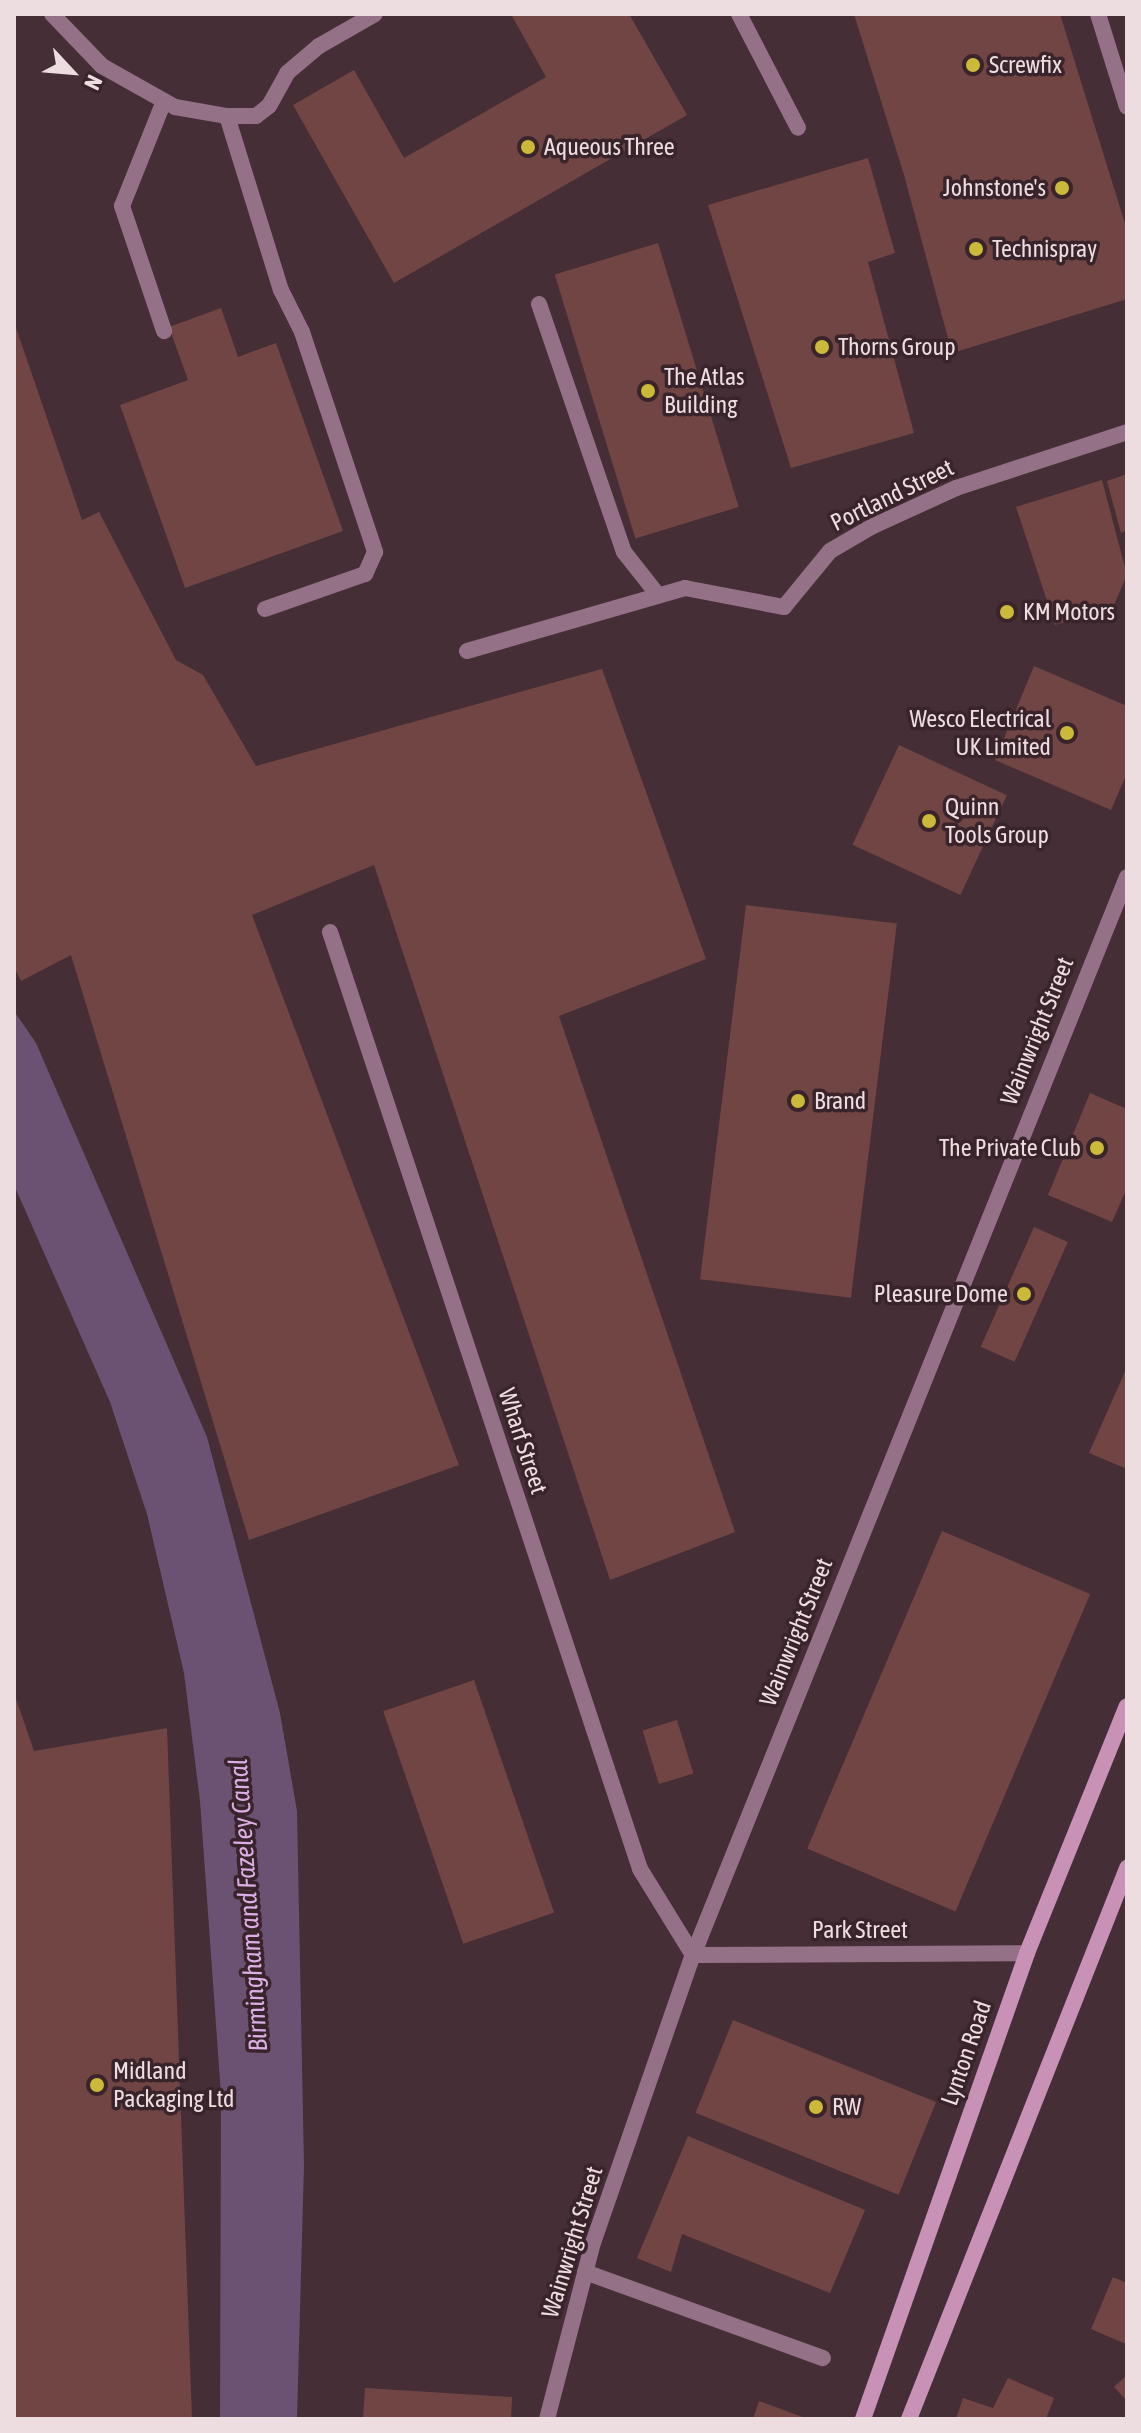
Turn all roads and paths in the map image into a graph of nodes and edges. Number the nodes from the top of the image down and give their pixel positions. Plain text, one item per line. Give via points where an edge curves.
1 (52, 14) edge
2 (375, 14) edge
3 (739, 14) edge
4 (1098, 14) edge
5 (164, 101) junction
6 (1127, 107) edge
7 (227, 116) junction
8 (798, 128) dead end
9 (539, 304) dead end
10 (164, 331) dead end
11 (1127, 432) edge
12 (658, 595) junction
13 (265, 609) dead end
14 (467, 651) dead end
15 (1127, 877) edge
16 (330, 932) dead end
17 (1127, 1706) edge
18 (1127, 1868) edge
19 (1027, 1953) junction
20 (693, 1955) junction
21 (585, 2272) junction
22 (823, 2358) dead end
23 (547, 2419) edge
24 (863, 2419) edge
25 (909, 2419) edge

1 - 5 street via 102,66
2 - 7 street via 319,46 287,73 269,106 256,116
3 - 8 street
4 - 6 street
5 - 7 street
5 - 10 street via 122,206
7 - 13 street via 271,261 302,332 375,552 365,574
9 - 12 street via 624,552
11 - 12 street, Portland Street via 956,488 871,527 830,551 784,607 685,588
12 - 14 street, Portland Street
15 - 20 street, Wainwright Street
16 - 20 street, Wharf Street via 640,1869
17 - 19 main road, Lynton Road
18 - 25 main road
19 - 20 street, Park Street
19 - 24 main road, Lynton Road
20 - 21 street, Wainwright Street
21 - 22 street
21 - 23 street, Wainwright Street

